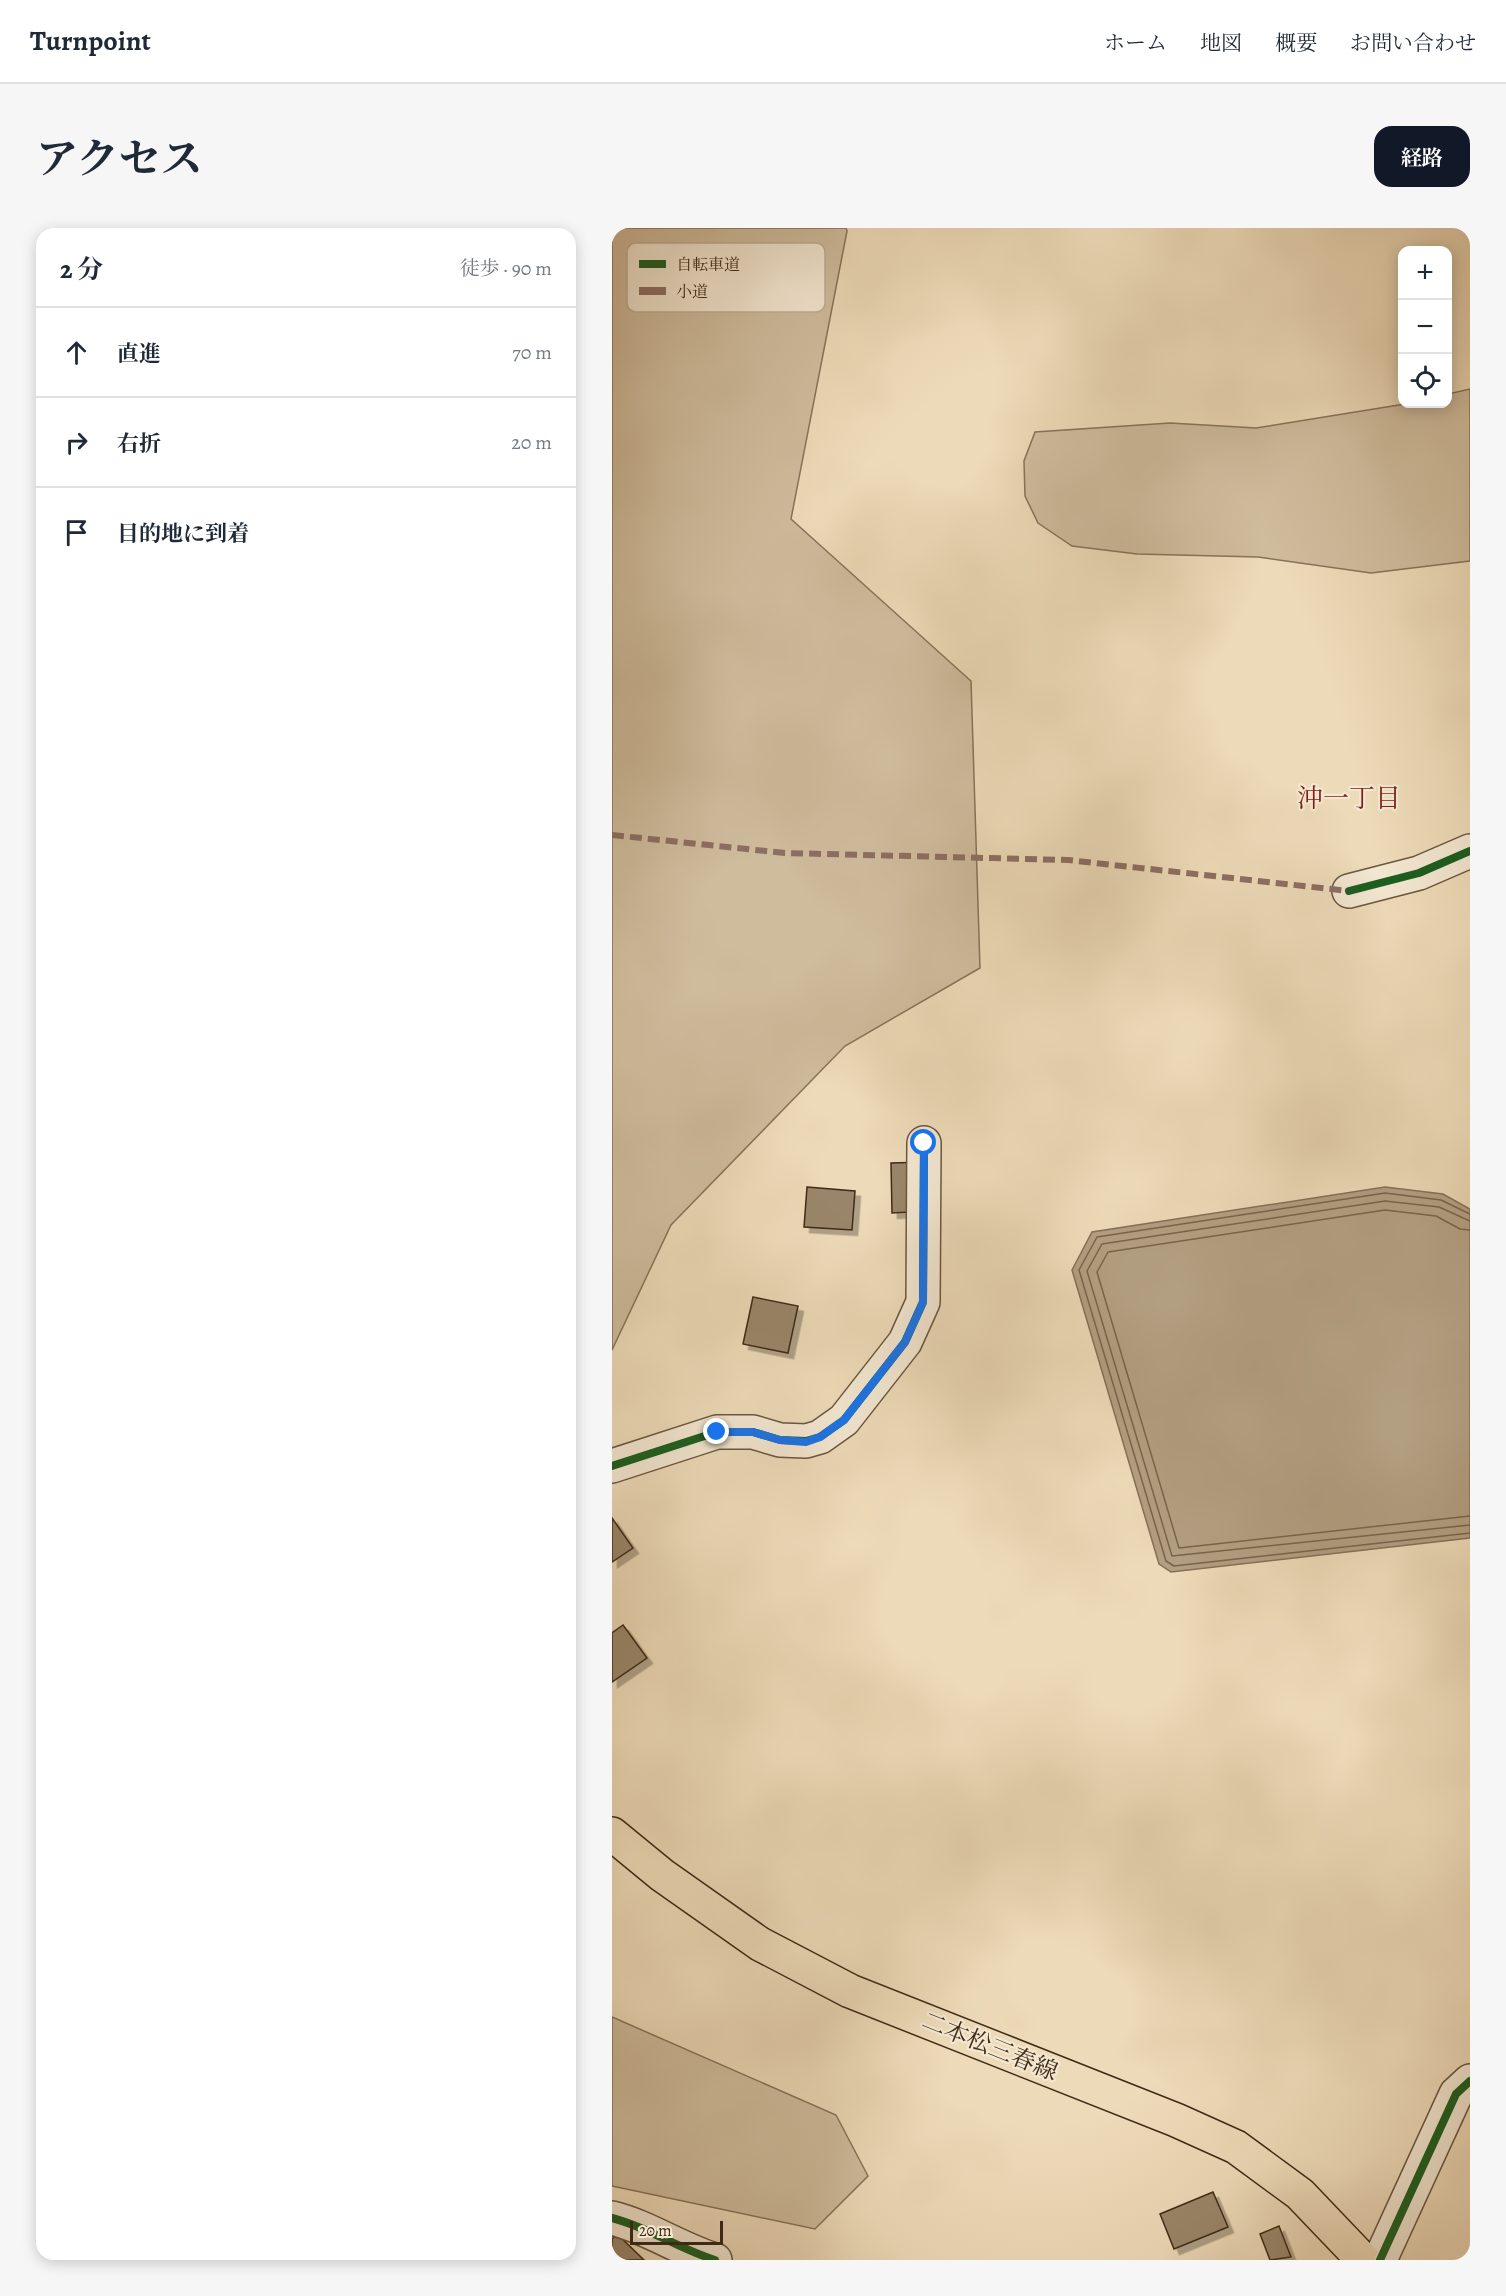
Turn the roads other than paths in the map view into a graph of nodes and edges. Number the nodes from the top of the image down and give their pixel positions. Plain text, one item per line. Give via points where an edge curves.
1 (1470, 851) edge
2 (1349, 891) dead end
3 (924, 1143) dead end
4 (612, 1466) edge
5 (612, 1834) edge
6 (1470, 2081) edge
7 (612, 2218) edge
8 (715, 2260) edge
9 (1363, 2260) edge
10 (1380, 2260) edge

1 - 2 street via 1419,873
3 - 4 street via 923,1302 905,1342 844,1420 806,1442 753,1432 717,1432
5 - 9 main road, 二本松三春線 via 662,1875 760,1944 850,1991 1236,2147 1300,2194
6 - 10 street via 1456,2094
7 - 8 street

